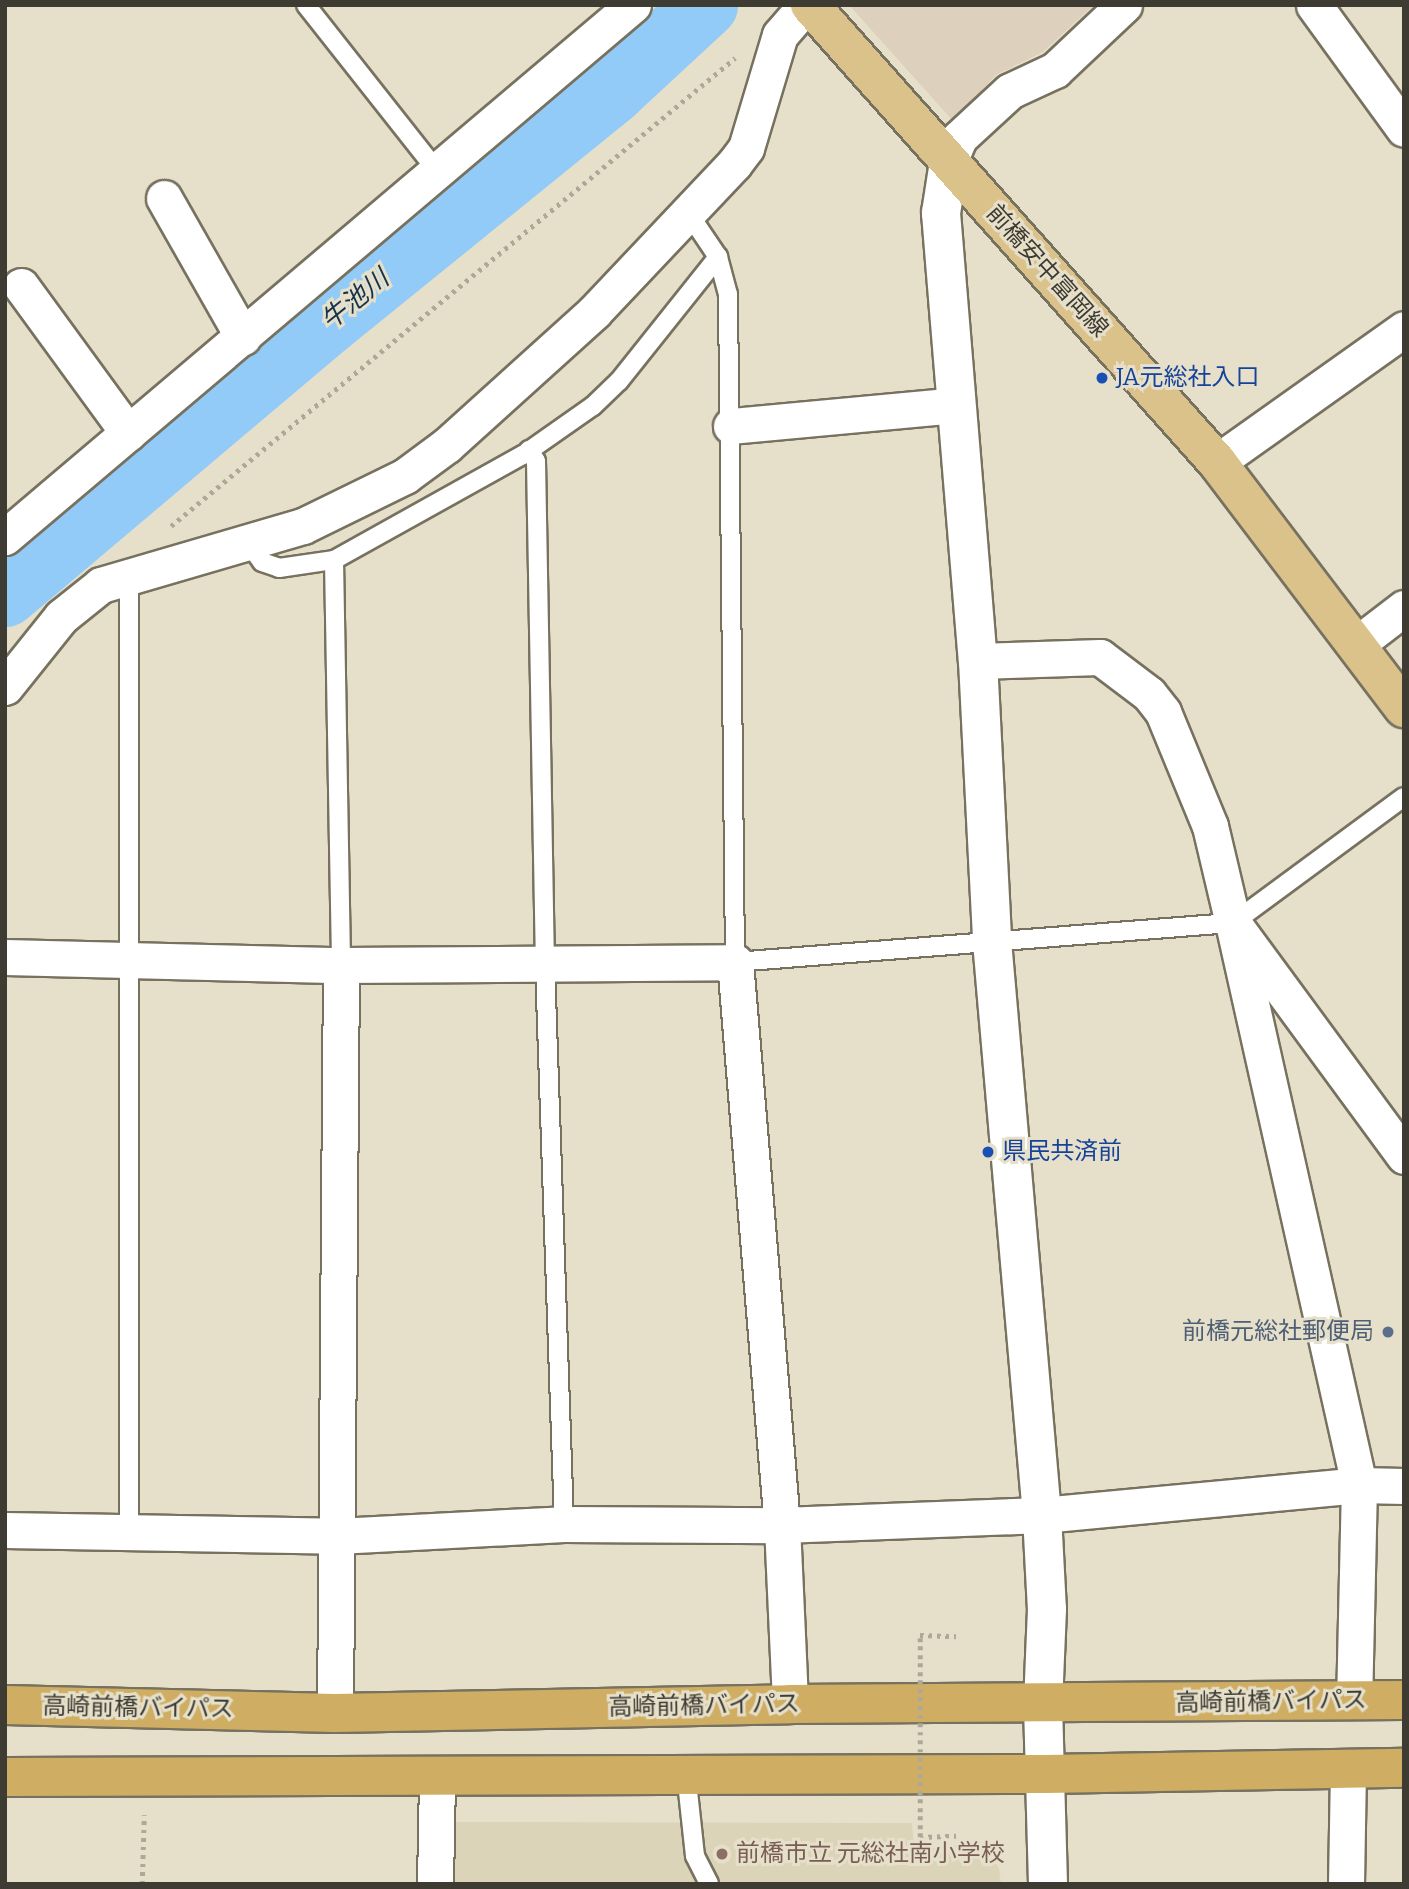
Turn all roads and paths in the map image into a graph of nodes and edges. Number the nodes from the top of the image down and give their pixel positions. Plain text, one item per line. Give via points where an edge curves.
1 (306, 5) edge
2 (633, 5) edge
3 (808, 5) edge
4 (1124, 5) edge
5 (1314, 5) edge
6 (780, 35) junction
7 (1404, 128) edge
8 (949, 162) junction
9 (438, 172) junction
10 (164, 198) dead end
11 (687, 211) junction
12 (718, 257) junction
13 (21, 286) dead end
14 (1404, 329) edge
15 (243, 337) junction
16 (957, 405) junction
17 (731, 426) junction
18 (128, 433) junction
19 (529, 450) junction
20 (1217, 461) junction
21 (167, 529) dead end
22 (5, 537) edge
23 (249, 544) junction
24 (334, 560) junction
25 (129, 576) junction
26 (1404, 608) edge
27 (1357, 644) junction
28 (978, 661) junction
29 (5, 687) edge
30 (1404, 708) edge
31 (1404, 797) edge
32 (1233, 922) junction
33 (992, 941) junction
34 (5, 957) edge
35 (127, 958) junction
36 (735, 962) junction
37 (341, 965) junction
38 (545, 965) junction
39 (1404, 1156) edge
40 (1359, 1485) junction
41 (1404, 1486) edge
42 (1042, 1515) junction
43 (564, 1524) junction
44 (782, 1525) junction
45 (5, 1530) edge
46 (129, 1530) junction
47 (337, 1536) junction
48 (956, 1636) dead end
49 (1354, 1700) junction
50 (1404, 1700) edge
51 (790, 1704) junction
52 (1044, 1704) junction
53 (5, 1705) edge
54 (335, 1713) junction
55 (1348, 1768) junction
56 (1404, 1768) edge
57 (687, 1773) junction
58 (1046, 1774) junction
59 (437, 1776) junction
60 (5, 1777) edge
61 (144, 1815) dead end
62 (956, 1836) dead end
63 (142, 1884) edge
64 (435, 1884) edge
65 (709, 1884) edge
66 (1048, 1884) edge
67 (1346, 1884) edge

1 - 9 lane
2 - 9 street
3 - 6 street
3 - 8 main road, 前橋安中富岡線
4 - 8 street via 1055,69 1010,90 959,138
5 - 7 street
6 - 11 street via 746,148
6 - 21 path via 730,60
8 - 16 street via 941,213
8 - 20 main road, 前橋安中富岡線
9 - 15 street
10 - 15 street
11 - 12 lane
11 - 23 street via 594,312 447,445 405,476 338,510
12 - 17 lane via 728,295
12 - 19 lane via 619,381 593,406
13 - 18 street
14 - 20 street
15 - 18 street
16 - 17 street
16 - 28 street
17 - 36 lane
18 - 22 street
19 - 24 lane
19 - 38 lane via 536,461
20 - 27 main road, 前橋安中富岡線
23 - 24 lane via 262,562 279,568
23 - 25 street
24 - 37 lane
25 - 29 street via 101,585 80,599
25 - 35 lane
26 - 27 street
27 - 30 main road, 前橋安中富岡線
28 - 32 street via 1100,657 1149,694 1163,712 1210,826
28 - 33 street
31 - 32 lane
32 - 33 lane
32 - 39 street
32 - 40 street
33 - 36 lane
33 - 42 street
34 - 35 street
35 - 37 street
35 - 46 lane
36 - 38 street
36 - 44 street
37 - 38 street
37 - 47 street
38 - 43 lane
40 - 41 street
40 - 42 street
40 - 49 street
42 - 44 street
42 - 52 street via 1047,1609
43 - 44 street
43 - 47 street
44 - 51 street
45 - 46 street
46 - 47 street
47 - 54 street
48 - 62 path, bridge via 920,1636 920,1837
49 - 50 highway, 高崎前橋バイパス
49 - 52 highway, 高崎前橋バイパス
51 - 52 highway, 高崎前橋バイパス
51 - 54 highway, 高崎前橋バイパス
52 - 58 street
53 - 54 highway, 高崎前橋バイパス
55 - 56 highway
55 - 58 highway
55 - 67 street
57 - 58 highway
57 - 59 highway
57 - 65 lane via 695,1856
58 - 66 street
59 - 60 highway
59 - 64 street
61 - 63 path

